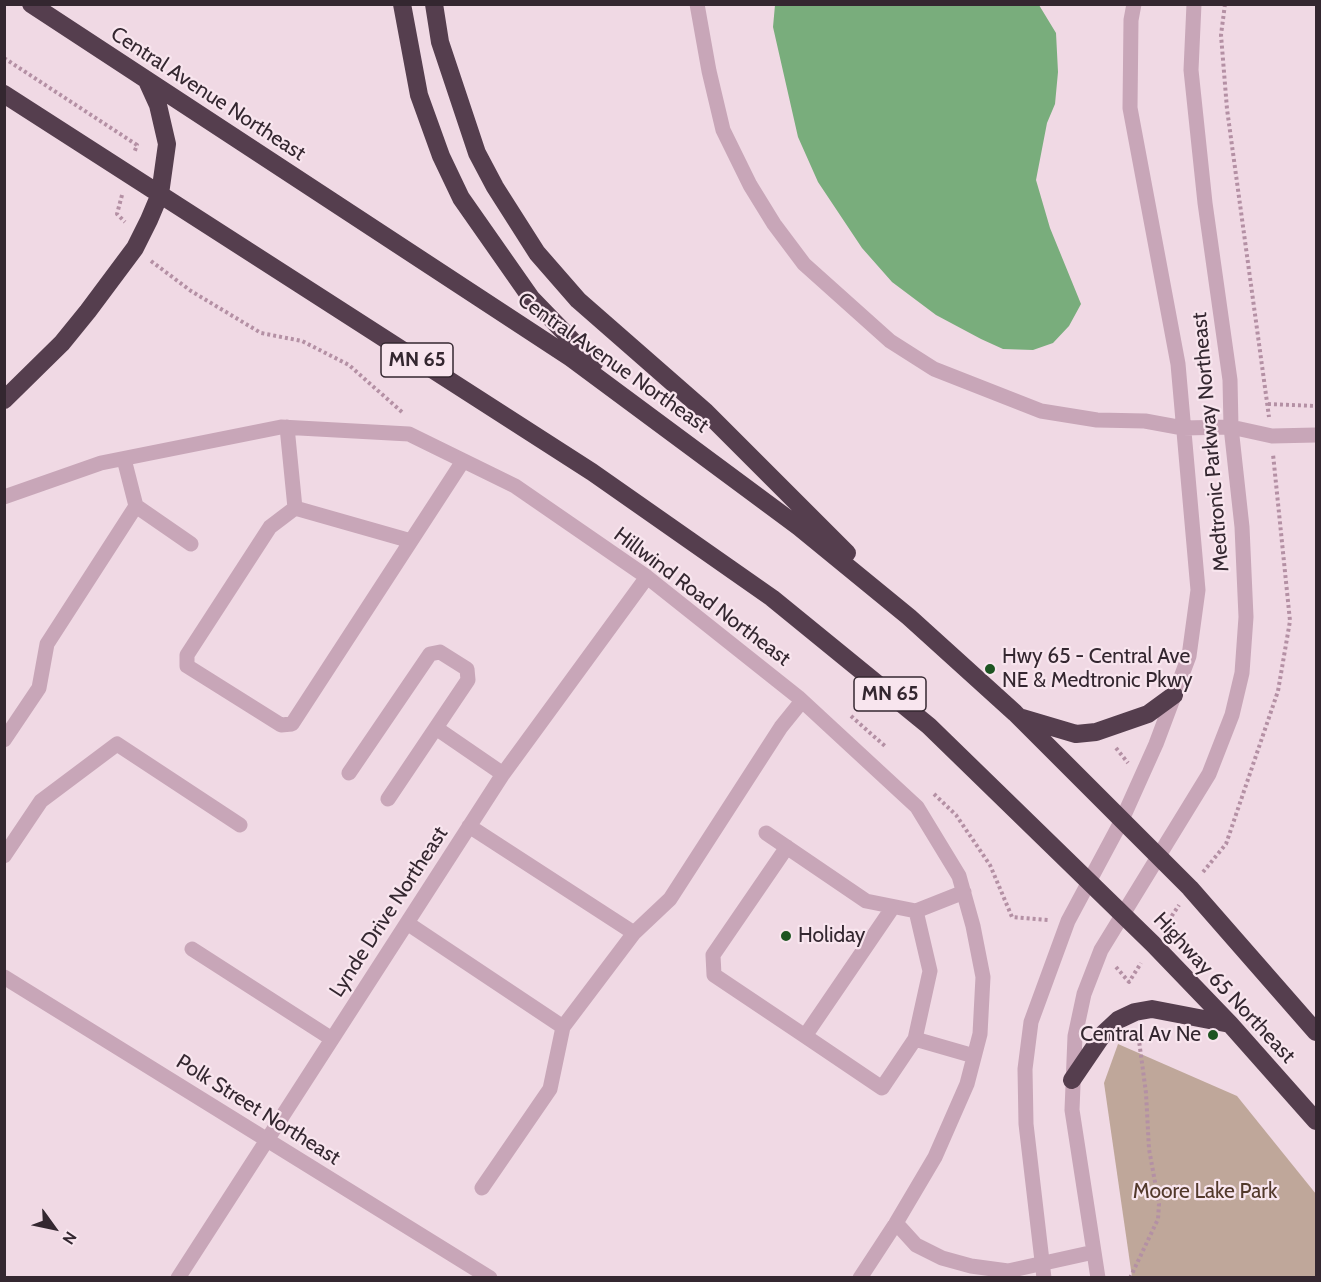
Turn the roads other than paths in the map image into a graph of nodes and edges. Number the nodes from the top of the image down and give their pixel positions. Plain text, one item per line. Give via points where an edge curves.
1 (31, 4) edge
2 (402, 4) edge
3 (434, 4) edge
4 (697, 4) edge
5 (1134, 4) edge
6 (1194, 4) edge
7 (148, 83) junction
8 (4, 94) edge
9 (160, 194) junction
10 (4, 400) edge
11 (643, 410) junction
12 (287, 427) junction
13 (1232, 427) junction
14 (1183, 428) junction
15 (1317, 435) edge
16 (124, 459) junction
17 (463, 461) junction
18 (4, 497) edge
19 (136, 506) junction
20 (295, 508) junction
21 (411, 541) junction
22 (191, 544) dead end
23 (647, 577) junction
24 (909, 617) junction
25 (1174, 695) junction
26 (802, 701) junction
27 (1019, 717) junction
28 (436, 728) junction
29 (4, 740) edge
30 (349, 773) dead end
31 (503, 774) junction
32 (388, 799) dead end
33 (1121, 822) junction
34 (240, 825) dead end
35 (469, 826) junction
36 (766, 833) dead end
37 (787, 847) junction
38 (4, 856) edge
39 (1156, 856) junction
40 (1090, 881) junction
41 (964, 892) junction
42 (893, 907) junction
43 (916, 911) junction
44 (1122, 914) junction
45 (407, 923) junction
46 (634, 933) junction
47 (192, 949) dead end
48 (4, 976) edge
49 (1230, 1024) junction
50 (563, 1027) junction
51 (1317, 1032) edge
52 (806, 1036) junction
53 (332, 1039) junction
54 (915, 1039) junction
55 (974, 1056) junction
56 (1072, 1080) junction
57 (1317, 1121) edge
58 (267, 1140) junction
59 (482, 1188) dead end
60 (896, 1223) junction
61 (1094, 1252) junction
62 (1043, 1271) edge
63 (178, 1278) edge
64 (490, 1278) edge
65 (860, 1278) edge
66 (1098, 1278) edge

1 - 7 highway, Central Avenue Northeast
2 - 11 highway via 419,95 461,198 553,324
3 - 24 highway via 440,42 477,153 537,253 578,300 706,412
4 - 14 street via 723,130 750,185 804,264 847,305 890,341 934,369 989,392 1041,411
5 - 14 street, Medtronic Parkway Northeast via 1130,108 1178,364
6 - 13 street, Medtronic Parkway Northeast via 1191,70 1230,380
7 - 9 highway via 158,105 166,144
7 - 11 highway, Central Avenue Northeast via 571,358
8 - 9 highway, MN 65
9 - 10 highway via 135,248 95,303 62,343
9 - 40 highway, MN 65 via 592,472 772,598 930,726
11 - 24 highway, Central Avenue Northeast via 800,527
12 - 16 street, Hillwind Road Northeast
12 - 17 street, Hillwind Road Northeast via 409,434
12 - 20 street
13 - 14 street
13 - 15 street via 1272,436
13 - 39 street, Medtronic Parkway Northeast via 1246,617 1242,674 1232,715 1209,774
14 - 25 street, Medtronic Parkway Northeast via 1198,590 1189,656
16 - 18 street, Hillwind Road Northeast via 101,463
16 - 19 street
17 - 21 street
17 - 23 street, Hillwind Road Northeast via 515,486
19 - 22 street
19 - 29 street via 47,644 39,688
20 - 21 street
20 - 21 street via 270,527 187,655 187,666 281,725 292,724
23 - 26 street, Hillwind Road Northeast
23 - 31 street, Lynde Drive Northeast
24 - 27 highway, Central Avenue Northeast
25 - 27 highway via 1148,714 1096,732 1076,734
25 - 33 street, Medtronic Parkway Northeast
26 - 41 street, Hillwind Road Northeast via 917,807 959,876
26 - 46 street via 781,727 670,899
27 - 33 highway, Central Avenue Northeast
28 - 30 street via 468,680 467,669 440,652 430,654
28 - 31 street
28 - 32 street
31 - 35 street, Lynde Drive Northeast
33 - 39 highway, Central Avenue Northeast
33 - 40 street
34 - 38 street via 117,744 40,801
35 - 45 street, Lynde Drive Northeast
35 - 46 street
36 - 37 street
37 - 42 street via 866,901
37 - 52 street via 713,955 714,975
39 - 44 street
39 - 51 highway, Highway 65 Northeast via 1190,888
40 - 44 highway, MN 65
40 - 62 street via 1068,921 1047,975 1031,1022 1025,1069 1029,1157
41 - 43 street
41 - 55 street, Hillwind Road Northeast via 983,977 980,1034
42 - 43 street
42 - 52 street
43 - 54 street via 930,971
44 - 49 highway, Highway 65 Northeast / MN 65
44 - 56 street via 1101,950 1084,994 1075,1036
45 - 50 street
45 - 53 street, Lynde Drive Northeast
46 - 50 street
47 - 53 street
48 - 58 street, Polk Street Northeast
49 - 56 highway via 1152,1009 1136,1012 1118,1020 1104,1033
49 - 57 highway, Highway 65 Northeast / MN 65
50 - 59 street via 550,1089
52 - 54 street via 882,1088
53 - 58 street, Lynde Drive Northeast
54 - 55 street
55 - 60 street, Hillwind Road Northeast via 967,1084 935,1156
56 - 61 street via 1072,1110
58 - 63 street, Lynde Drive Northeast
58 - 64 street, Polk Street Northeast
60 - 62 street via 916,1245 942,1258 1008,1271
60 - 65 street, Hillwind Road Northeast
61 - 62 street
61 - 66 street

